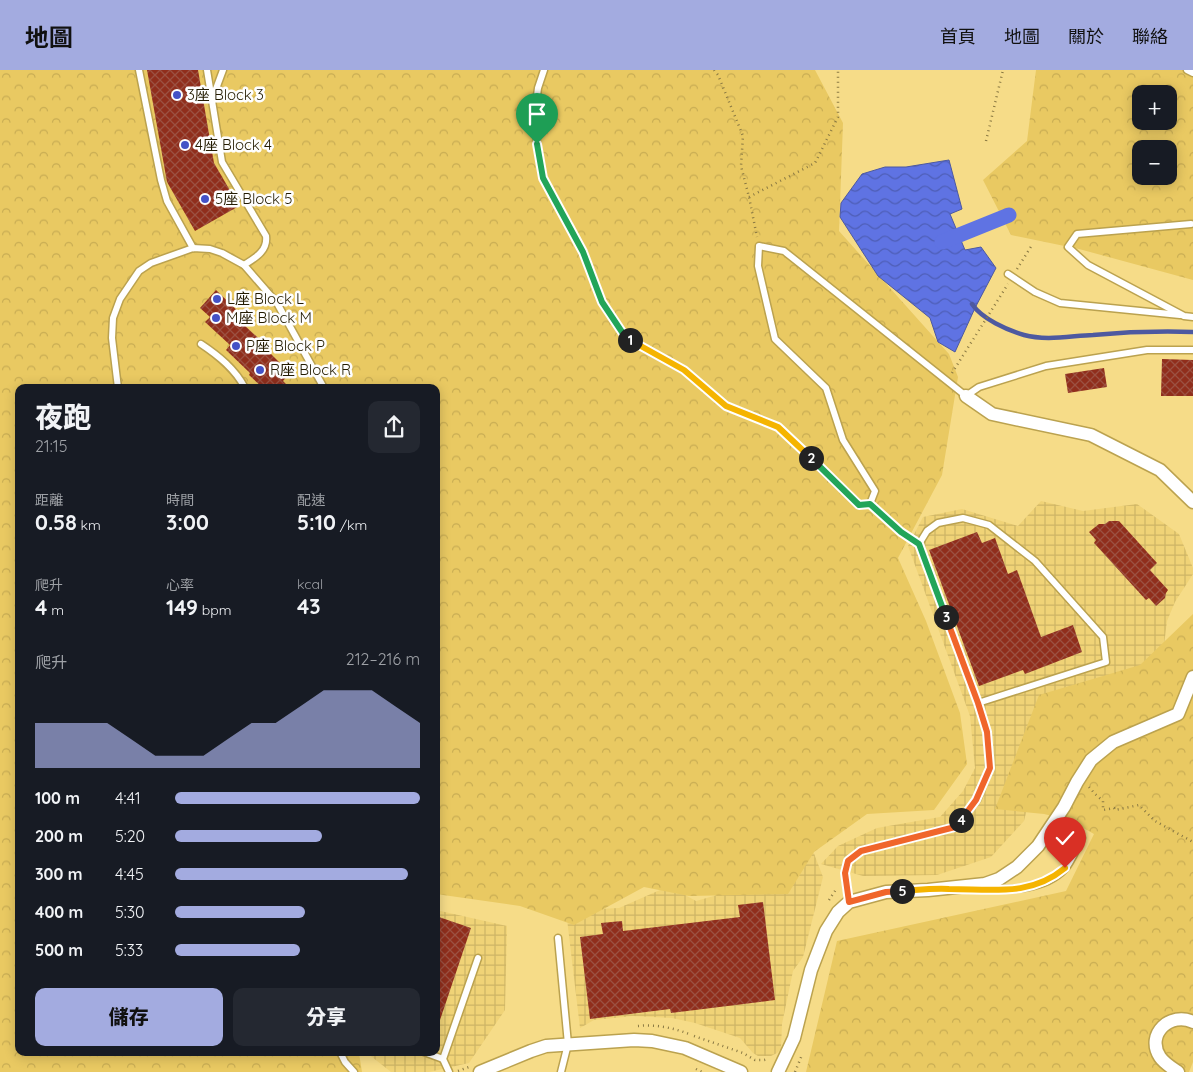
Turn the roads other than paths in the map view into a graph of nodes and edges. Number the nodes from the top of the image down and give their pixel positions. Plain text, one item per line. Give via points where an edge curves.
1 (138, 70) edge
2 (207, 70) edge
3 (223, 70) edge
4 (544, 70) edge
5 (1187, 70) edge
6 (1193, 73) edge
7 (212, 98) junction
8 (1191, 224) dead end
9 (193, 248) junction
10 (244, 266) junction
11 (1008, 274) dead end
12 (1184, 316) junction
13 (1193, 317) edge
14 (201, 344) dead end
15 (1193, 350) edge
16 (118, 384) edge
17 (243, 384) edge
18 (322, 384) edge
19 (966, 396) junction
20 (1193, 502) edge
21 (1193, 677) edge
22 (978, 703) junction
23 (1082, 838) dead end
24 (938, 888) junction
25 (849, 902) junction
26 (558, 938) dead end
27 (478, 958) dead end
28 (1193, 1022) edge
29 (568, 1044) junction
30 (342, 1056) edge
31 (435, 1056) edge
32 (443, 1059) junction
33 (506, 1067) edge
34 (354, 1072) edge
35 (449, 1072) edge
36 (480, 1072) edge
37 (562, 1072) edge
38 (741, 1072) edge
39 (778, 1072) edge
40 (1178, 1072) edge

1 - 9 lane via 167,201
2 - 7 lane
3 - 7 lane
4 - 19 lane via 535,111 543,178 583,252 602,302 626,338 684,370 726,406 778,427 859,505 870,504 875,491 843,440 826,388 775,339 758,266 759,246 784,251
5 - 6 lane
7 - 10 lane via 222,162 267,241 261,253
8 - 12 lane via 1077,234 1068,247 1088,265
9 - 10 lane via 210,249
9 - 16 lane via 152,262 139,271 120,299 113,318 112,338
10 - 18 lane via 277,302
11 - 12 lane via 1035,292 1060,303
12 - 13 lane
14 - 17 lane via 230,366
15 - 19 lane via 1147,350 1046,366 979,388
19 - 20 street via 992,414 1091,435 1160,470
21 - 24 street via 1178,714 1113,742 1091,760 1038,846 1017,867 985,884
22 - 22 lane via 919,544 927,531 938,523 963,518 989,525 1035,561 1103,636 1106,662
22 - 25 lane via 987,732 990,768 976,800 955,827 861,851 848,861 845,873
23 - 24 lane via 1065,868 1053,878 1030,887 1010,890
24 - 25 street via 886,892
25 - 39 street via 826,931 811,970 794,1038
26 - 29 lane
27 - 32 lane
28 - 40 street via 1182,1018 1172,1020 1156,1036 1159,1056
29 - 33 street via 531,1051
29 - 37 lane
29 - 38 street via 652,1040 685,1048
30 - 34 lane
31 - 32 lane
32 - 35 lane
33 - 36 street

